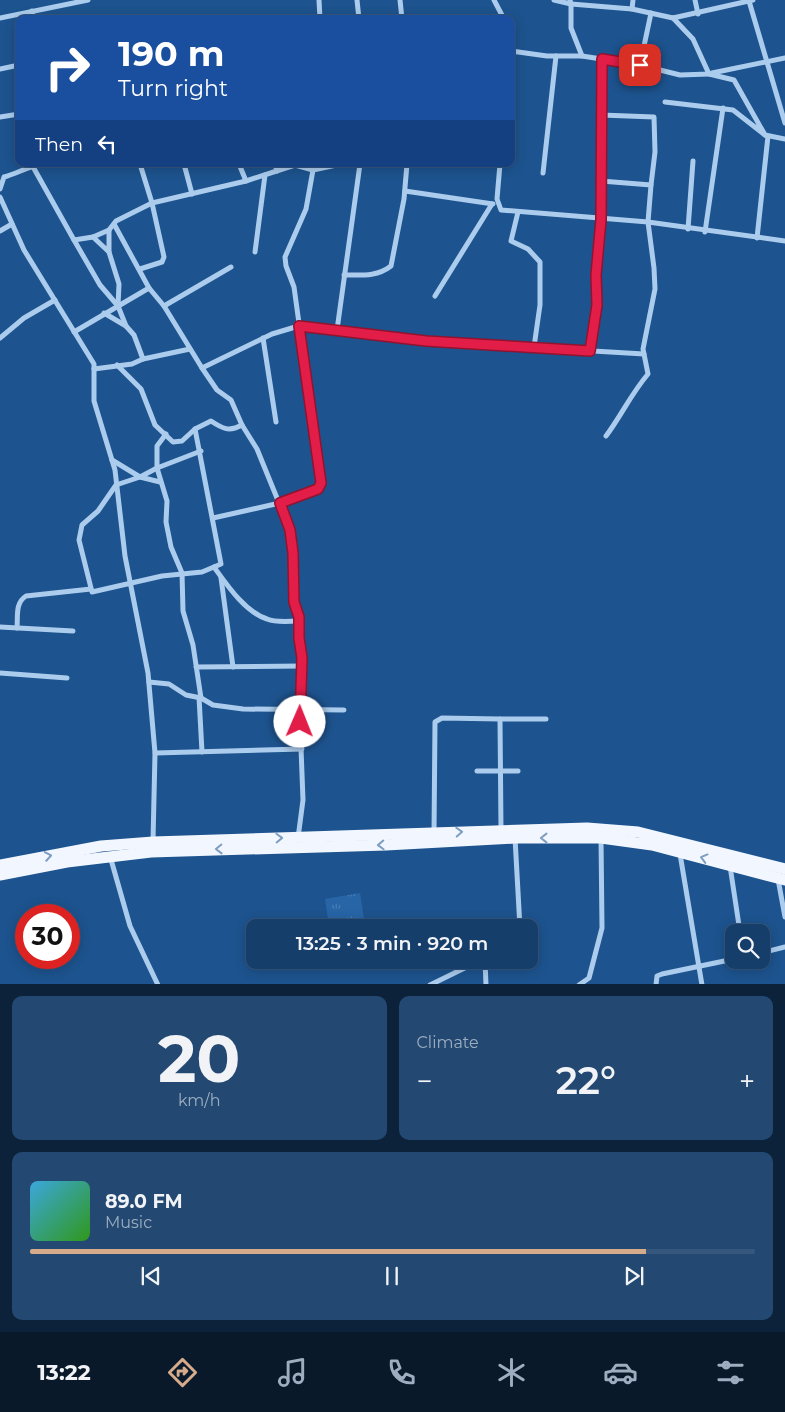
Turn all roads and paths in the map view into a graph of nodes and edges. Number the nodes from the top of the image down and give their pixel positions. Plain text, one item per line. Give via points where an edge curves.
1 (88, 0) edge
2 (319, 0) edge
3 (357, 0) edge
4 (400, 0) edge
5 (494, 0) edge
6 (554, 0) edge
7 (633, 0) edge
8 (695, 0) edge
9 (719, 0) edge
10 (751, 0) edge
11 (571, 2) edge
12 (721, 8) junction
13 (632, 9) junction
14 (32, 11) junction
15 (651, 13) junction
16 (698, 14) junction
17 (33, 15) edge
18 (320, 15) edge
19 (359, 15) edge
20 (402, 15) edge
21 (502, 15) edge
22 (0, 18) edge
23 (672, 18) junction
24 (515, 51) edge
25 (556, 56) junction
26 (582, 56) junction
27 (785, 58) edge
28 (602, 59) junction
29 (768, 62) junction
30 (640, 65) junction
31 (15, 66) edge
32 (0, 69) edge
33 (709, 74) junction
34 (665, 102) dead end
35 (723, 108) junction
36 (15, 115) edge
37 (601, 115) junction
38 (0, 117) edge
39 (785, 123) edge
40 (766, 136) junction
41 (785, 139) edge
42 (693, 161) dead end
43 (29, 167) edge
44 (33, 167) edge
45 (141, 167) edge
46 (185, 167) edge
47 (241, 167) edge
48 (276, 167) edge
49 (289, 167) edge
50 (313, 167) edge
51 (360, 167) edge
52 (407, 167) edge
53 (500, 167) edge
54 (277, 171) junction
55 (543, 173) dead end
56 (265, 175) junction
57 (246, 181) junction
58 (601, 181) junction
59 (651, 185) junction
60 (0, 188) edge
61 (405, 191) junction
62 (192, 194) junction
63 (0, 197) edge
64 (152, 203) junction
65 (492, 204) junction
66 (499, 205) junction
67 (518, 212) junction
68 (601, 220) junction
69 (648, 222) junction
70 (12, 224) junction
71 (114, 224) junction
72 (688, 229) junction
73 (110, 230) junction
74 (0, 231) edge
75 (705, 232) junction
76 (93, 237) junction
77 (757, 238) junction
78 (74, 240) junction
79 (785, 241) edge
80 (109, 252) junction
81 (255, 252) dead end
82 (230, 267) dead end
83 (140, 269) junction
84 (344, 275) junction
85 (149, 288) junction
86 (436, 296) dead end
87 (55, 300) junction
88 (118, 306) junction
89 (164, 306) junction
90 (104, 314) junction
91 (126, 326) junction
92 (299, 326) junction
93 (337, 330) junction
94 (74, 332) junction
95 (0, 338) edge
96 (263, 338) junction
97 (534, 347) junction
98 (190, 349) junction
99 (590, 351) junction
100 (644, 354) junction
101 (143, 359) junction
102 (117, 365) junction
103 (202, 368) junction
104 (94, 369) junction
105 (276, 422) dead end
106 (242, 425) junction
107 (195, 429) junction
108 (166, 434) junction
109 (606, 436) dead end
110 (201, 451) junction
111 (112, 460) junction
112 (157, 468) junction
113 (140, 477) junction
114 (160, 482) junction
115 (116, 485) junction
116 (280, 503) junction
117 (213, 518) junction
118 (214, 567) junction
119 (182, 573) junction
120 (221, 576) junction
121 (130, 584) junction
122 (92, 589) junction
123 (299, 621) junction
124 (0, 626) edge
125 (17, 628) junction
126 (73, 631) dead end
127 (302, 666) junction
128 (233, 667) junction
129 (196, 668) junction
130 (0, 673) edge
131 (67, 678) dead end
132 (149, 682) junction
133 (200, 698) junction
134 (300, 709) junction
135 (344, 710) dead end
136 (500, 720) junction
137 (546, 720) dead end
138 (302, 750) junction
139 (202, 752) junction
140 (155, 753) junction
141 (477, 770) dead end
142 (500, 771) junction
143 (518, 771) dead end
144 (501, 830) junction
145 (434, 833) junction
146 (603, 833) junction
147 (298, 838) junction
148 (515, 838) junction
149 (153, 842) junction
150 (678, 846) junction
151 (110, 856) junction
152 (729, 864) junction
153 (0, 865) edge
154 (781, 873) edge
155 (0, 875) edge
156 (785, 916) edge
157 (520, 919) edge
158 (739, 924) edge
159 (785, 947) edge
160 (770, 951) edge
161 (725, 961) edge
162 (698, 966) junction
163 (463, 969) edge
164 (484, 969) edge
165 (158, 984) edge
166 (430, 984) edge
167 (486, 984) edge
168 (579, 984) edge
169 (656, 984) edge
170 (702, 984) edge

1 - 14 street
2 - 18 street
3 - 19 street
4 - 20 street
5 - 21 street
6 - 11 street
7 - 13 street
8 - 16 street
9 - 12 street
10 - 12 street
10 - 29 street
11 - 13 street
11 - 26 street via 571,28
12 - 16 street
13 - 15 street
14 - 17 street
14 - 22 street
15 - 23 street
15 - 30 street
16 - 23 street
23 - 33 street via 693,39
24 - 25 street
25 - 26 street
25 - 55 street
26 - 28 street
27 - 29 street
28 - 30 street
28 - 37 street
29 - 33 street
29 - 39 street
30 - 33 street via 680,75
31 - 32 street
33 - 40 street via 734,80
34 - 35 street
35 - 40 street via 733,110
35 - 75 street
36 - 38 street
37 - 58 street
37 - 59 street via 654,117 655,152
40 - 41 street
40 - 77 street
42 - 72 street
43 - 60 street via 4,177
44 - 78 street
45 - 64 street
46 - 62 street
47 - 57 street
48 - 54 street
49 - 54 street
50 - 92 street via 306,209 285,257 294,287
51 - 84 street
52 - 61 street
53 - 66 street
54 - 56 street
56 - 57 street
56 - 81 street
57 - 62 street
58 - 59 street
58 - 68 street
59 - 69 street
61 - 65 street
61 - 84 street via 391,266 374,275
62 - 64 street
63 - 70 street
64 - 71 street
64 - 83 street via 164,260
65 - 66 street
65 - 86 street
66 - 67 street via 501,210
67 - 68 street
67 - 97 street via 511,241 528,249 540,262 540,305
68 - 69 street
68 - 99 street via 597,305
69 - 72 street
69 - 100 street via 654,289
70 - 74 street
70 - 87 street
71 - 73 street
71 - 83 street
72 - 75 street
73 - 76 street
73 - 80 street
75 - 77 street
76 - 78 street
76 - 80 street
77 - 79 street
78 - 88 street via 100,285
80 - 88 street via 119,284
82 - 89 street
83 - 85 street
84 - 93 street
85 - 88 street
85 - 89 street
87 - 94 street
87 - 95 street via 24,318
88 - 90 street
88 - 91 street
89 - 98 street
90 - 91 street
90 - 94 street
91 - 101 street via 134,335
92 - 93 street
92 - 96 street
92 - 116 street via 321,483 318,489
93 - 97 street via 426,341
94 - 104 street
96 - 103 street
96 - 105 street
97 - 99 street
98 - 101 street
98 - 103 street
99 - 100 street
100 - 109 street via 648,374 631,394 622,415
101 - 102 street
102 - 104 street
102 - 108 street via 141,389 155,425
103 - 106 street via 217,390 231,400
104 - 111 street via 94,401
106 - 107 street via 226,430 211,421
106 - 116 street via 257,450
107 - 108 street via 182,441 173,442
107 - 110 street
108 - 112 street via 157,446
110 - 112 street
110 - 117 street
111 - 113 street
111 - 115 street
112 - 113 street
112 - 114 street
113 - 114 street
113 - 115 street
114 - 119 street via 167,501 166,522 171,547
115 - 121 street
115 - 122 street via 98,511 82,525 78,540
116 - 117 street
116 - 123 street via 290,530 294,602
117 - 118 street via 221,564
118 - 119 street via 202,572
118 - 120 street
119 - 121 street
119 - 129 street via 183,610
120 - 123 street via 254,612 265,619
120 - 128 street
121 - 122 street via 92,592
121 - 132 street
122 - 125 street via 26,596 18,607
123 - 127 street
124 - 125 street
125 - 126 street
127 - 128 street
127 - 134 street
128 - 129 street
129 - 133 street
130 - 131 street
132 - 133 street via 169,684
132 - 140 street
133 - 134 street via 213,705 243,709
133 - 139 street
134 - 135 street
134 - 138 street
136 - 137 street
136 - 142 street
136 - 145 street via 442,718 434,722
138 - 139 street
138 - 147 street
139 - 140 street
140 - 149 street
141 - 142 street
142 - 143 street
142 - 144 street
145 -> 144 main road
144 - 146 main road
145 - 147 main road
146 -> 148 main road
146 - 150 main road via 626,840
146 - 168 street via 602,928 589,978
149 -> 147 main road
148 -> 151 main road via 187,850
148 - 157 street
153 -> 149 main road via 101,846
152 -> 150 main road
150 - 154 main road
150 - 162 street
151 - 155 main road
151 - 165 street via 130,926
152 - 154 main road
152 - 158 street
154 - 156 street
159 - 160 street
161 - 162 street
162 - 169 street via 657,976
162 - 170 street
163 - 166 street
164 - 167 street

